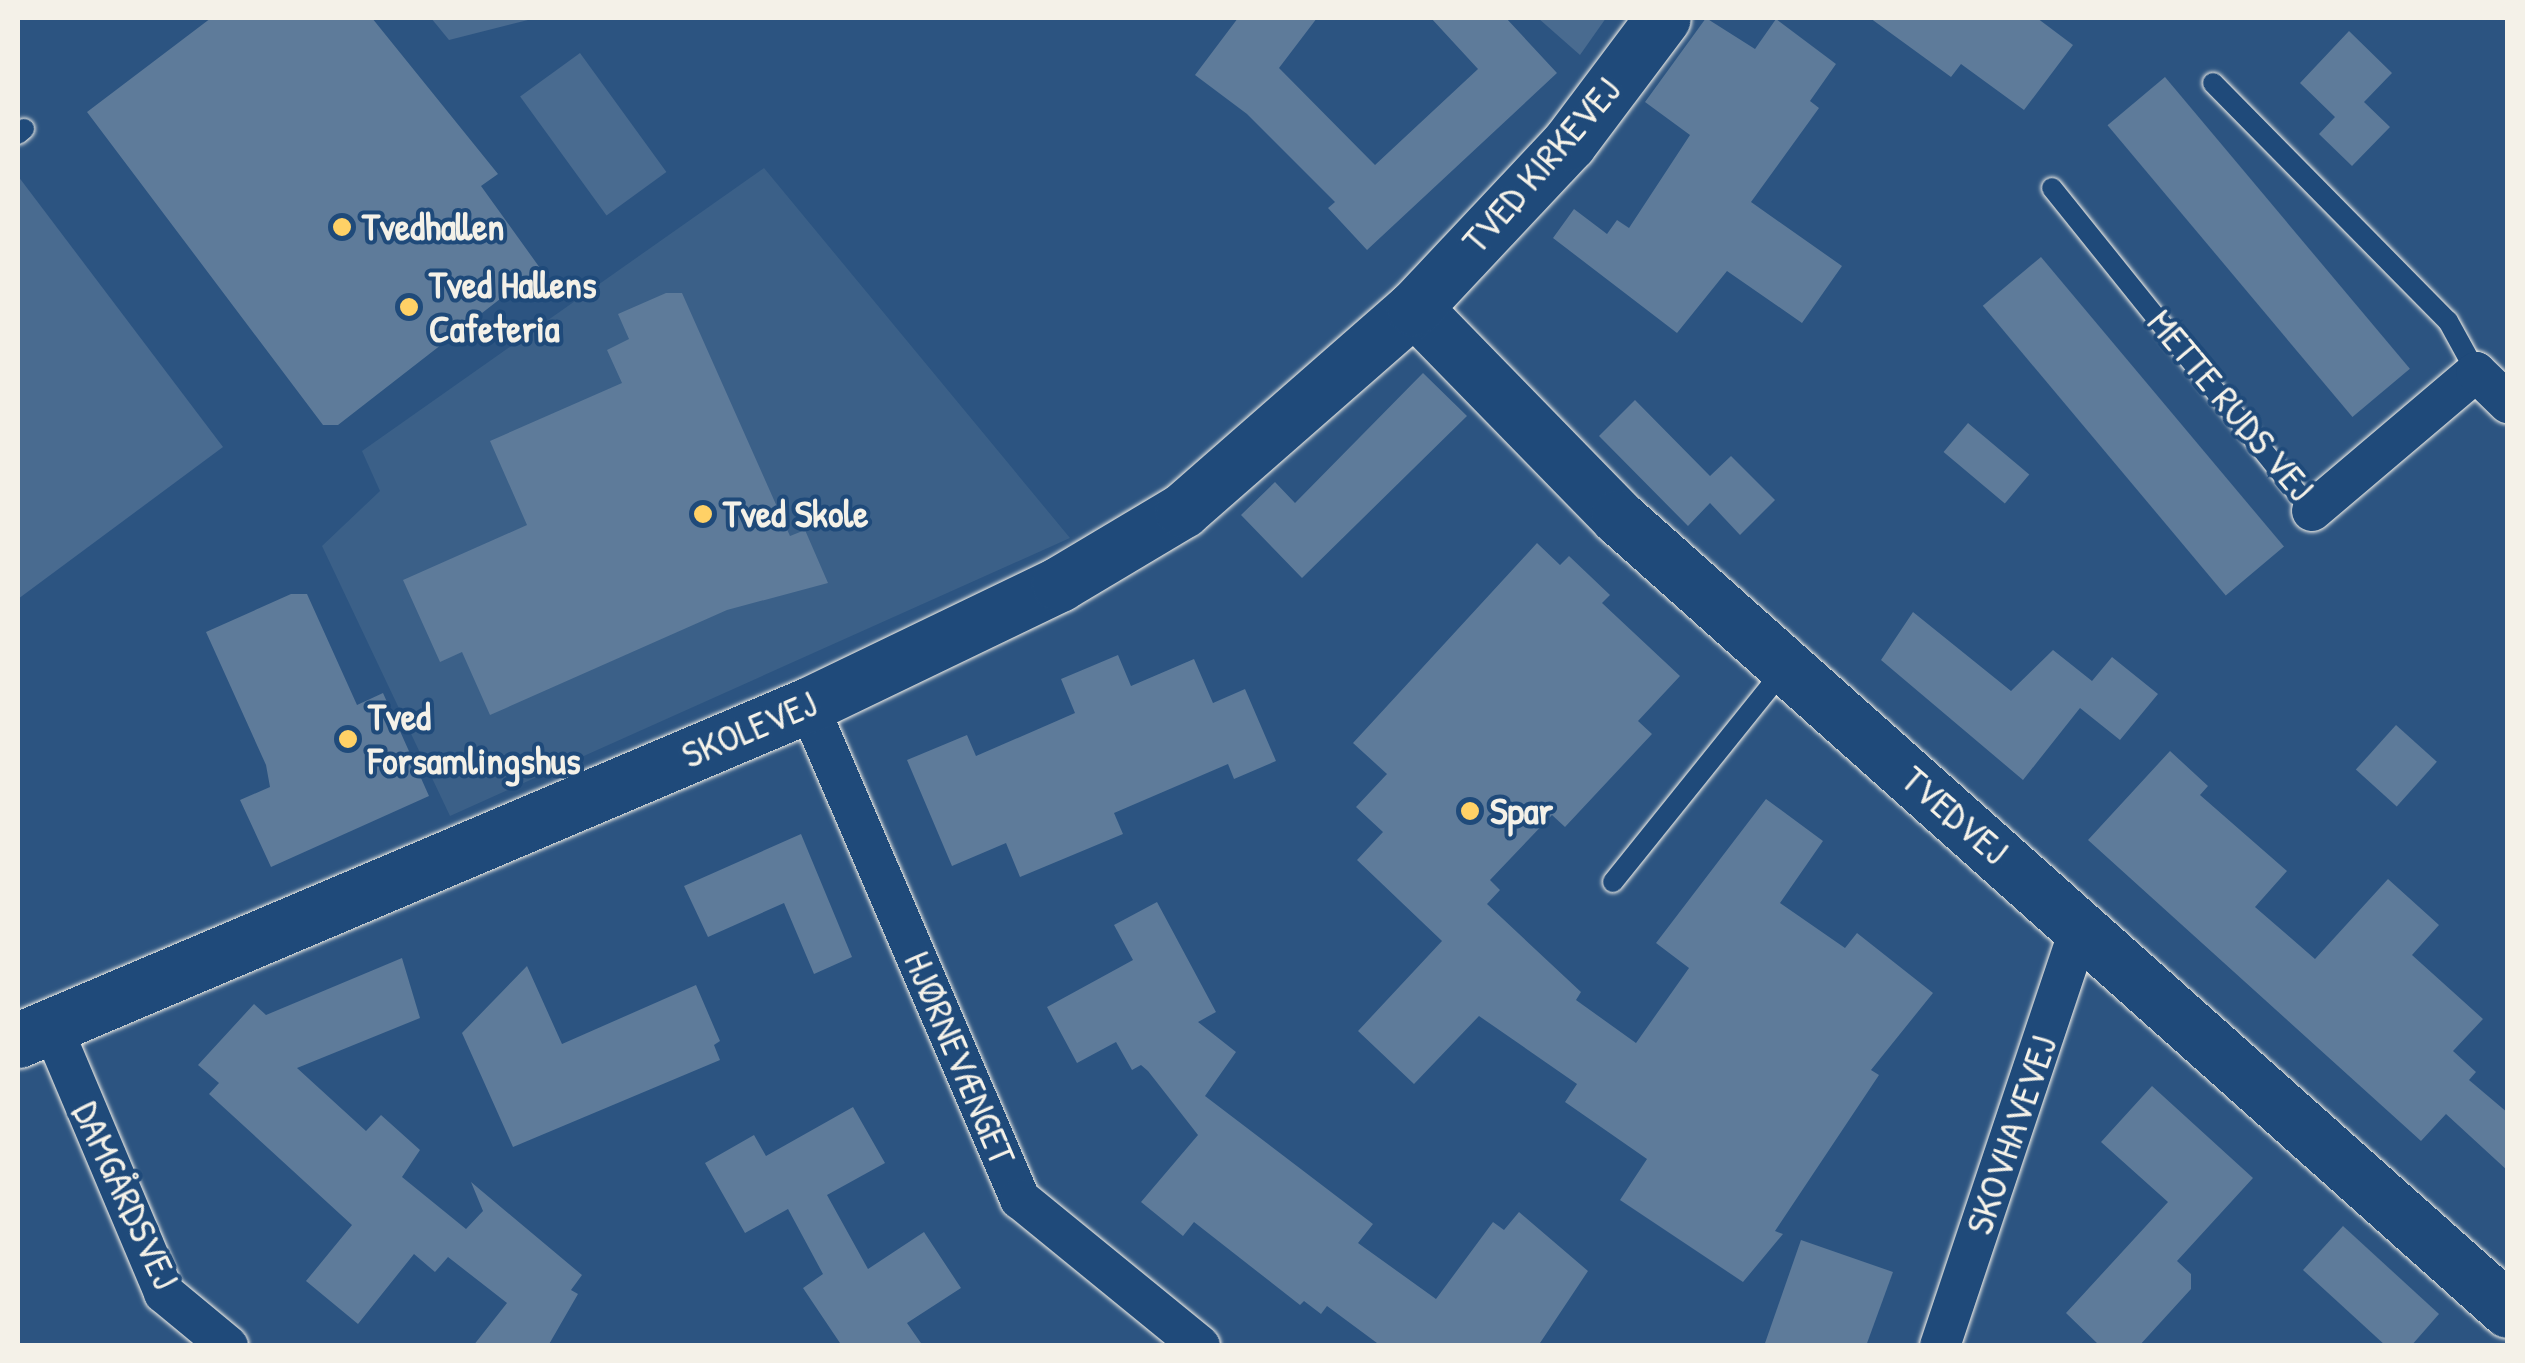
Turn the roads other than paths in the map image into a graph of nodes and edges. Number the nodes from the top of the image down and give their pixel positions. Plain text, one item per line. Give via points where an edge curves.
1 (1663, 18) edge
2 (2213, 83) dead end
3 (2052, 188) dead end
4 (1414, 308) junction
5 (2476, 372) junction
6 (2508, 404) edge
7 (2312, 511) joint
8 (1785, 668) junction
9 (808, 705) junction
10 (1613, 882) dead end
11 (2081, 926) junction
12 (34, 1032) edge
13 (2508, 1310) edge
14 (228, 1346) edge
15 (1200, 1346) edge
16 (1940, 1346) edge

1 - 4 street, TVED KIRKEVEJ via 1569,142
2 - 5 lane via 2448,321
3 - 7 lane, METTE RUDS VEJ
4 - 8 street, TVEDVEJ via 1618,518
4 - 9 street, SKOLEVEJ via 1184,510 1059,584
5 - 6 street
5 - 7 street, METTE RUDS VEJ
8 - 10 lane
8 - 11 street, TVEDVEJ
9 - 12 street, SKOLEVEJ
9 - 15 street, HJØRNEVÆNGET via 1020,1199
11 - 13 street, TVEDVEJ
11 - 16 street, SKOVHAVEVEJ
12 - 14 street, DAMGÅRDSVEJ via 164,1293

